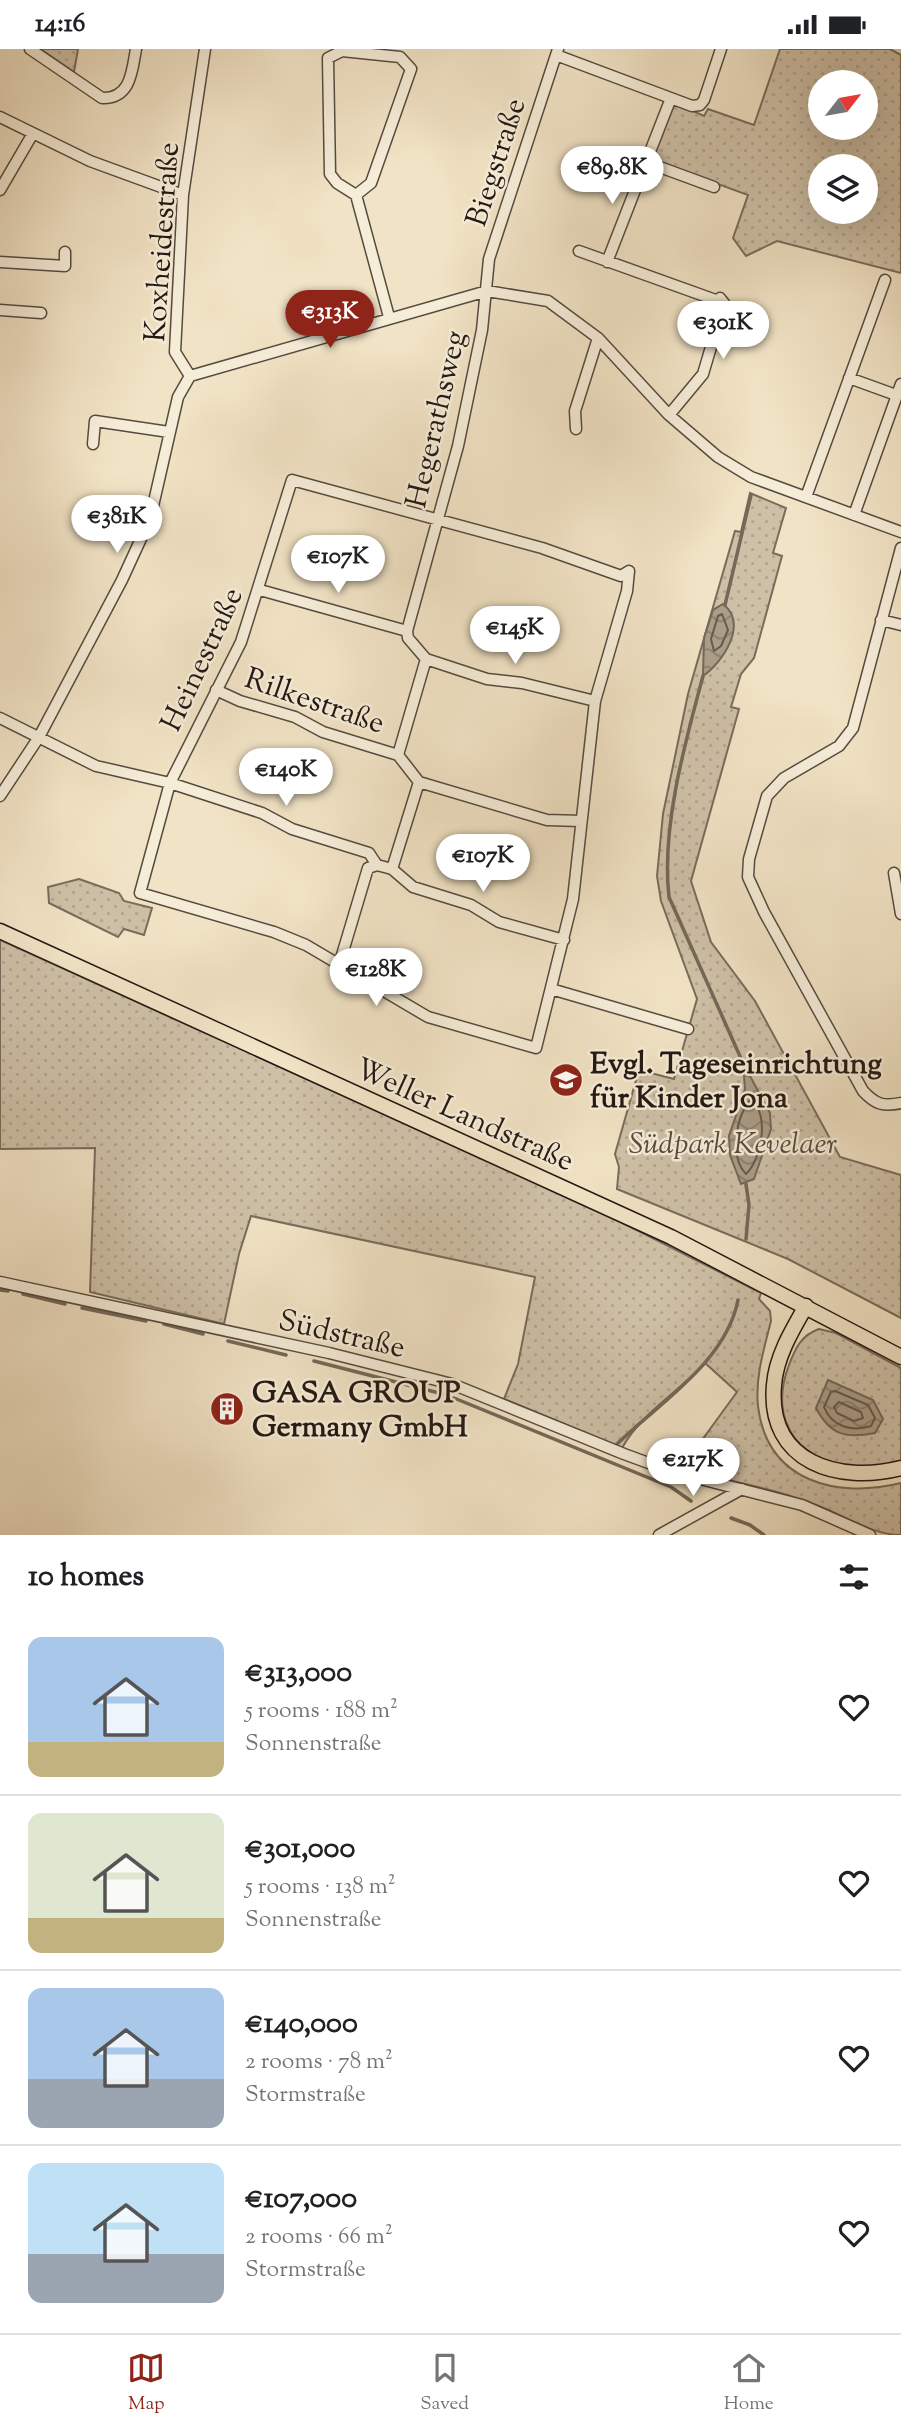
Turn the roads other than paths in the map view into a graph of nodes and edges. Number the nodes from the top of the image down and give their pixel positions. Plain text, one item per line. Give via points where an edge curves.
1 (30, 49) edge
2 (136, 49) edge
3 (205, 49) edge
4 (721, 49) edge
5 (557, 52) edge
6 (671, 98) junction
7 (0, 117) edge
8 (32, 135) junction
9 (646, 162) junction
10 (714, 187) dead end
11 (0, 190) edge
12 (183, 195) junction
13 (356, 195) junction
14 (579, 251) dead end
15 (65, 252) dead end
16 (0, 262) edge
17 (607, 262) junction
18 (885, 280) dead end
19 (487, 291) junction
20 (0, 310) edge
21 (41, 313) dead end
22 (389, 317) junction
23 (598, 338) junction
24 (190, 376) junction
25 (849, 378) junction
26 (901, 384) edge
27 (896, 395) junction
28 (669, 415) junction
29 (576, 429) dead end
30 (169, 432) junction
31 (93, 444) dead end
32 (806, 497) junction
33 (854, 515) junction
34 (437, 521) junction
35 (901, 532) edge
36 (901, 548) edge
37 (261, 590) junction
38 (881, 620) junction
39 (901, 625) edge
40 (407, 631) junction
41 (426, 659) junction
42 (216, 690) junction
43 (595, 701) junction
44 (0, 718) edge
45 (39, 737) junction
46 (398, 755) junction
47 (419, 782) junction
48 (170, 783) junction
49 (0, 796) edge
50 (581, 821) junction
51 (377, 865) junction
52 (392, 869) junction
53 (894, 873) dead end
54 (901, 913) edge
55 (0, 931) edge
56 (564, 940) junction
57 (339, 965) junction
58 (551, 989) junction
59 (688, 1029) dead end
60 (901, 1103) edge
61 (0, 1282) edge
62 (806, 1306) junction
63 (901, 1357) edge
64 (901, 1468) edge
65 (742, 1489) junction
66 (659, 1535) edge
67 (870, 1535) edge

1 - 2 street via 102,98 111,98 130,82
3 - 12 street, Koxheidestraße
4 - 6 street via 699,105
5 - 6 street
5 - 19 street, Biegstraße via 489,259
6 - 9 street
7 - 8 street
8 - 11 street
8 - 12 street via 90,162
9 - 10 street
9 - 17 street
12 - 24 street, Koxheidestraße via 175,352
13 - 13 street via 330,174 328,58 342,51 400,57 411,69 370,183
13 - 22 street
14 - 17 street
15 - 16 street via 65,266
17 - 28 street via 721,299 703,375
18 - 25 street
19 - 22 street
19 - 23 street via 548,301
19 - 34 street, Hegerathsweg via 458,446
20 - 21 street
22 - 24 street
23 - 28 street
23 - 29 street via 575,411
24 - 30 street, Koxheidestraße via 178,397
25 - 27 street
25 - 32 street
26 - 27 street
27 - 33 street
28 - 32 street via 718,457 751,477
30 - 31 street via 95,421
30 - 45 street, Koxheidestraße via 150,519
32 - 33 street
33 - 35 street
34 - 37 street, Heinestraße via 292,480
34 - 40 street, Hegerathsweg
34 - 43 street, Heinestraße via 542,548 621,576 629,571
36 - 38 street
37 - 40 street
37 - 42 street, Heinestraße via 242,642
38 - 39 street
38 - 60 street via 853,728 839,746 784,778 767,796 748,877 863,1091 874,1103
40 - 41 street
41 - 43 street via 487,679
41 - 46 street
42 - 46 street, Rilkestraße via 295,717 323,732
42 - 48 street, Heinestraße
43 - 50 street, Heinestraße
44 - 45 street
45 - 48 street via 96,766
45 - 49 street, Koxheidestraße
46 - 47 street
47 - 50 street via 547,820
47 - 52 street
48 - 51 street via 369,853
48 - 57 street, Heinestraße via 140,893 274,932
50 - 56 street, Heinestraße
51 - 52 street
51 - 57 street via 368,868
52 - 56 street via 414,887 471,905 499,922
53 - 54 street
55 - 62 main road, Weller Landstraße via 671,1237
56 - 58 street, Heinestraße
57 - 58 street, Heinestraße via 428,1017 536,1048
58 - 59 street
61 - 65 street, Südstraße via 452,1384 673,1472
62 - 63 main road, Weller Landstraße
62 - 64 main road via 776,1371 775,1408 782,1430 806,1459 830,1471 867,1475
65 - 66 street
65 - 67 street, Südstraße via 802,1505

